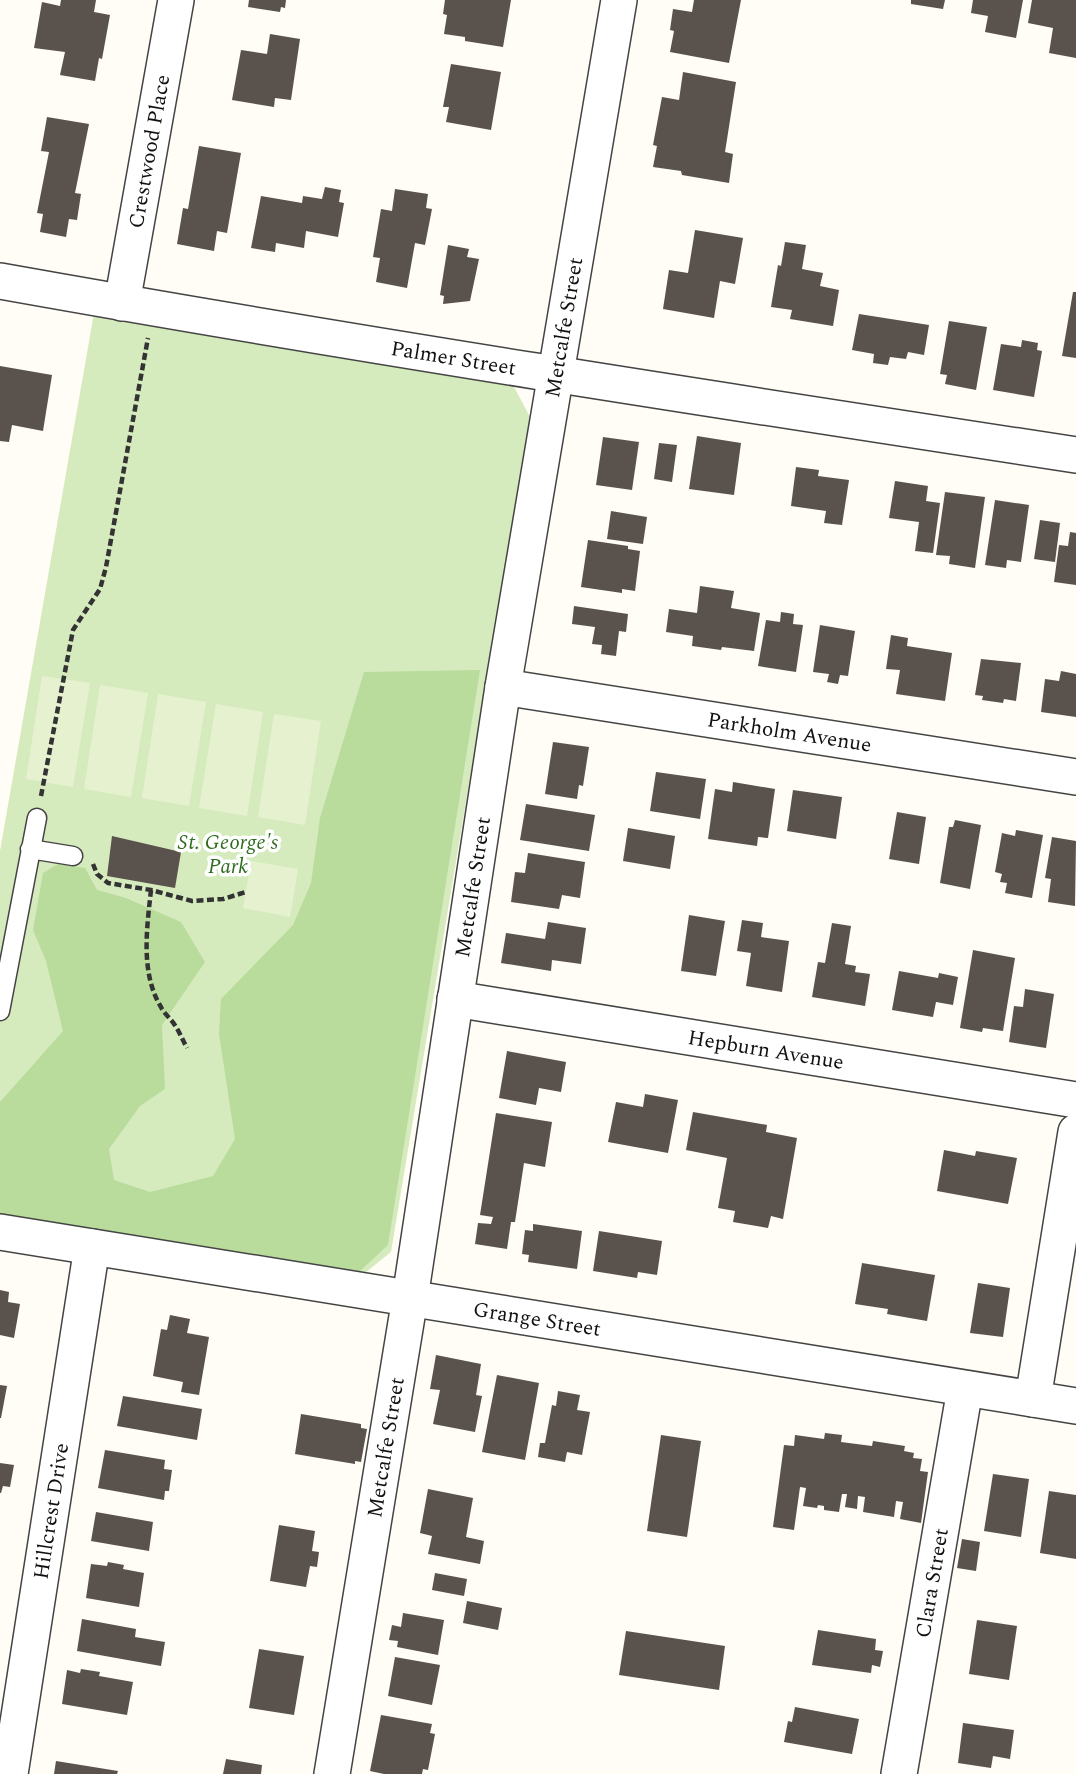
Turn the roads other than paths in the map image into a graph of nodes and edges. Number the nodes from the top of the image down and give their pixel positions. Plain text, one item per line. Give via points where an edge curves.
1 (176, 0) edge
2 (619, 0) edge
3 (0, 281) edge
4 (122, 303) junction
5 (556, 375) junction
6 (1076, 456) edge
7 (503, 687) junction
8 (1076, 777) edge
9 (37, 818) road end
10 (30, 849) junction
11 (73, 856) road end
12 (455, 999) junction
13 (0, 1011) edge
14 (1076, 1100) edge
15 (1076, 1132) edge
16 (0, 1232) edge
17 (92, 1247) junction
18 (410, 1298) junction
19 (965, 1390) junction
20 (1032, 1399) junction
21 (1076, 1406) edge
22 (10, 1774) edge
23 (332, 1774) edge
24 (899, 1774) edge

1 - 4 street, Crestwood Place
2 - 5 street, Metcalfe Street
3 - 4 street, Palmer Street
4 - 5 street, Palmer Street
5 - 6 street, Palmer Street
5 - 7 street, Metcalfe Street
7 - 8 street, Parkholm Avenue
7 - 12 street, Metcalfe Street
9 - 10 lane
10 - 11 lane
10 - 13 lane
12 - 14 street, Hepburn Avenue
12 - 18 street, Metcalfe Street
15 - 20 street
16 - 17 street, Grange Street
17 - 18 street, Grange Street
17 - 22 street, Hillcrest Drive
18 - 19 street, Grange Street
18 - 23 street, Metcalfe Street
19 - 20 street, Grange Street
19 - 24 street, Clara Street
20 - 21 street, Grange Street

